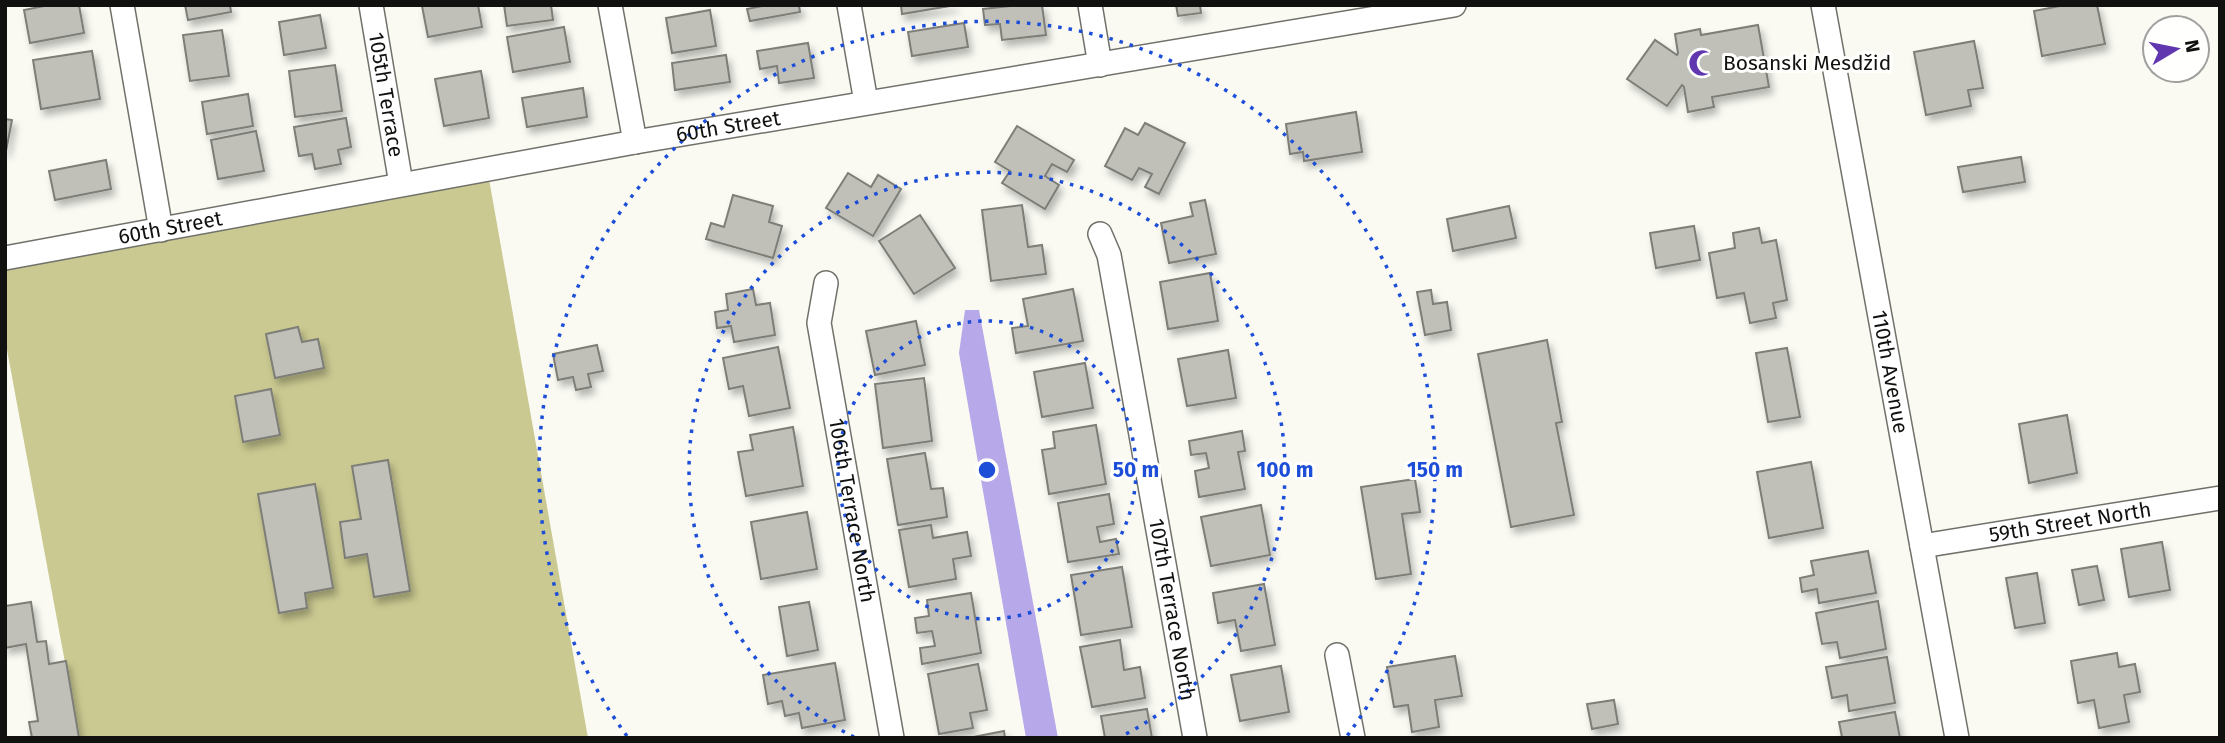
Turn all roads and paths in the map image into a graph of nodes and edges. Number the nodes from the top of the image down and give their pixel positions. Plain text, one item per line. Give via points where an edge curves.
1 (122, 5) edge
2 (371, 5) edge
3 (610, 5) edge
4 (849, 5) edge
5 (1090, 5) edge
6 (1454, 5) edge
7 (1824, 5) edge
8 (1331, 15) edge
9 (1100, 65) junction
10 (866, 102) junction
11 (635, 142) junction
12 (401, 184) junction
13 (160, 230) junction
14 (1100, 234) dead end
15 (5, 258) edge
16 (826, 283) dead end
17 (2220, 498) edge
18 (1922, 546) junction
19 (1337, 655) dead end
20 (892, 738) edge
21 (1195, 738) edge
22 (1353, 738) edge
23 (1956, 738) edge

1 - 13 street
2 - 12 street, 105th Terrace
3 - 11 street
4 - 10 street
5 - 9 street
6 - 8 street, 60th Street
7 - 18 street, 110th Avenue
8 - 9 street, 60th Street
9 - 10 street, 60th Street
10 - 11 street, 60th Street
11 - 12 street, 60th Street
12 - 13 street, 60th Street
13 - 15 street, 60th Street
14 - 21 street, 107th Terrace North via 1109,254
16 - 20 street, 106th Terrace North via 819,323
17 - 18 street, 59th Street North
18 - 23 street, 110th Avenue
19 - 22 street

